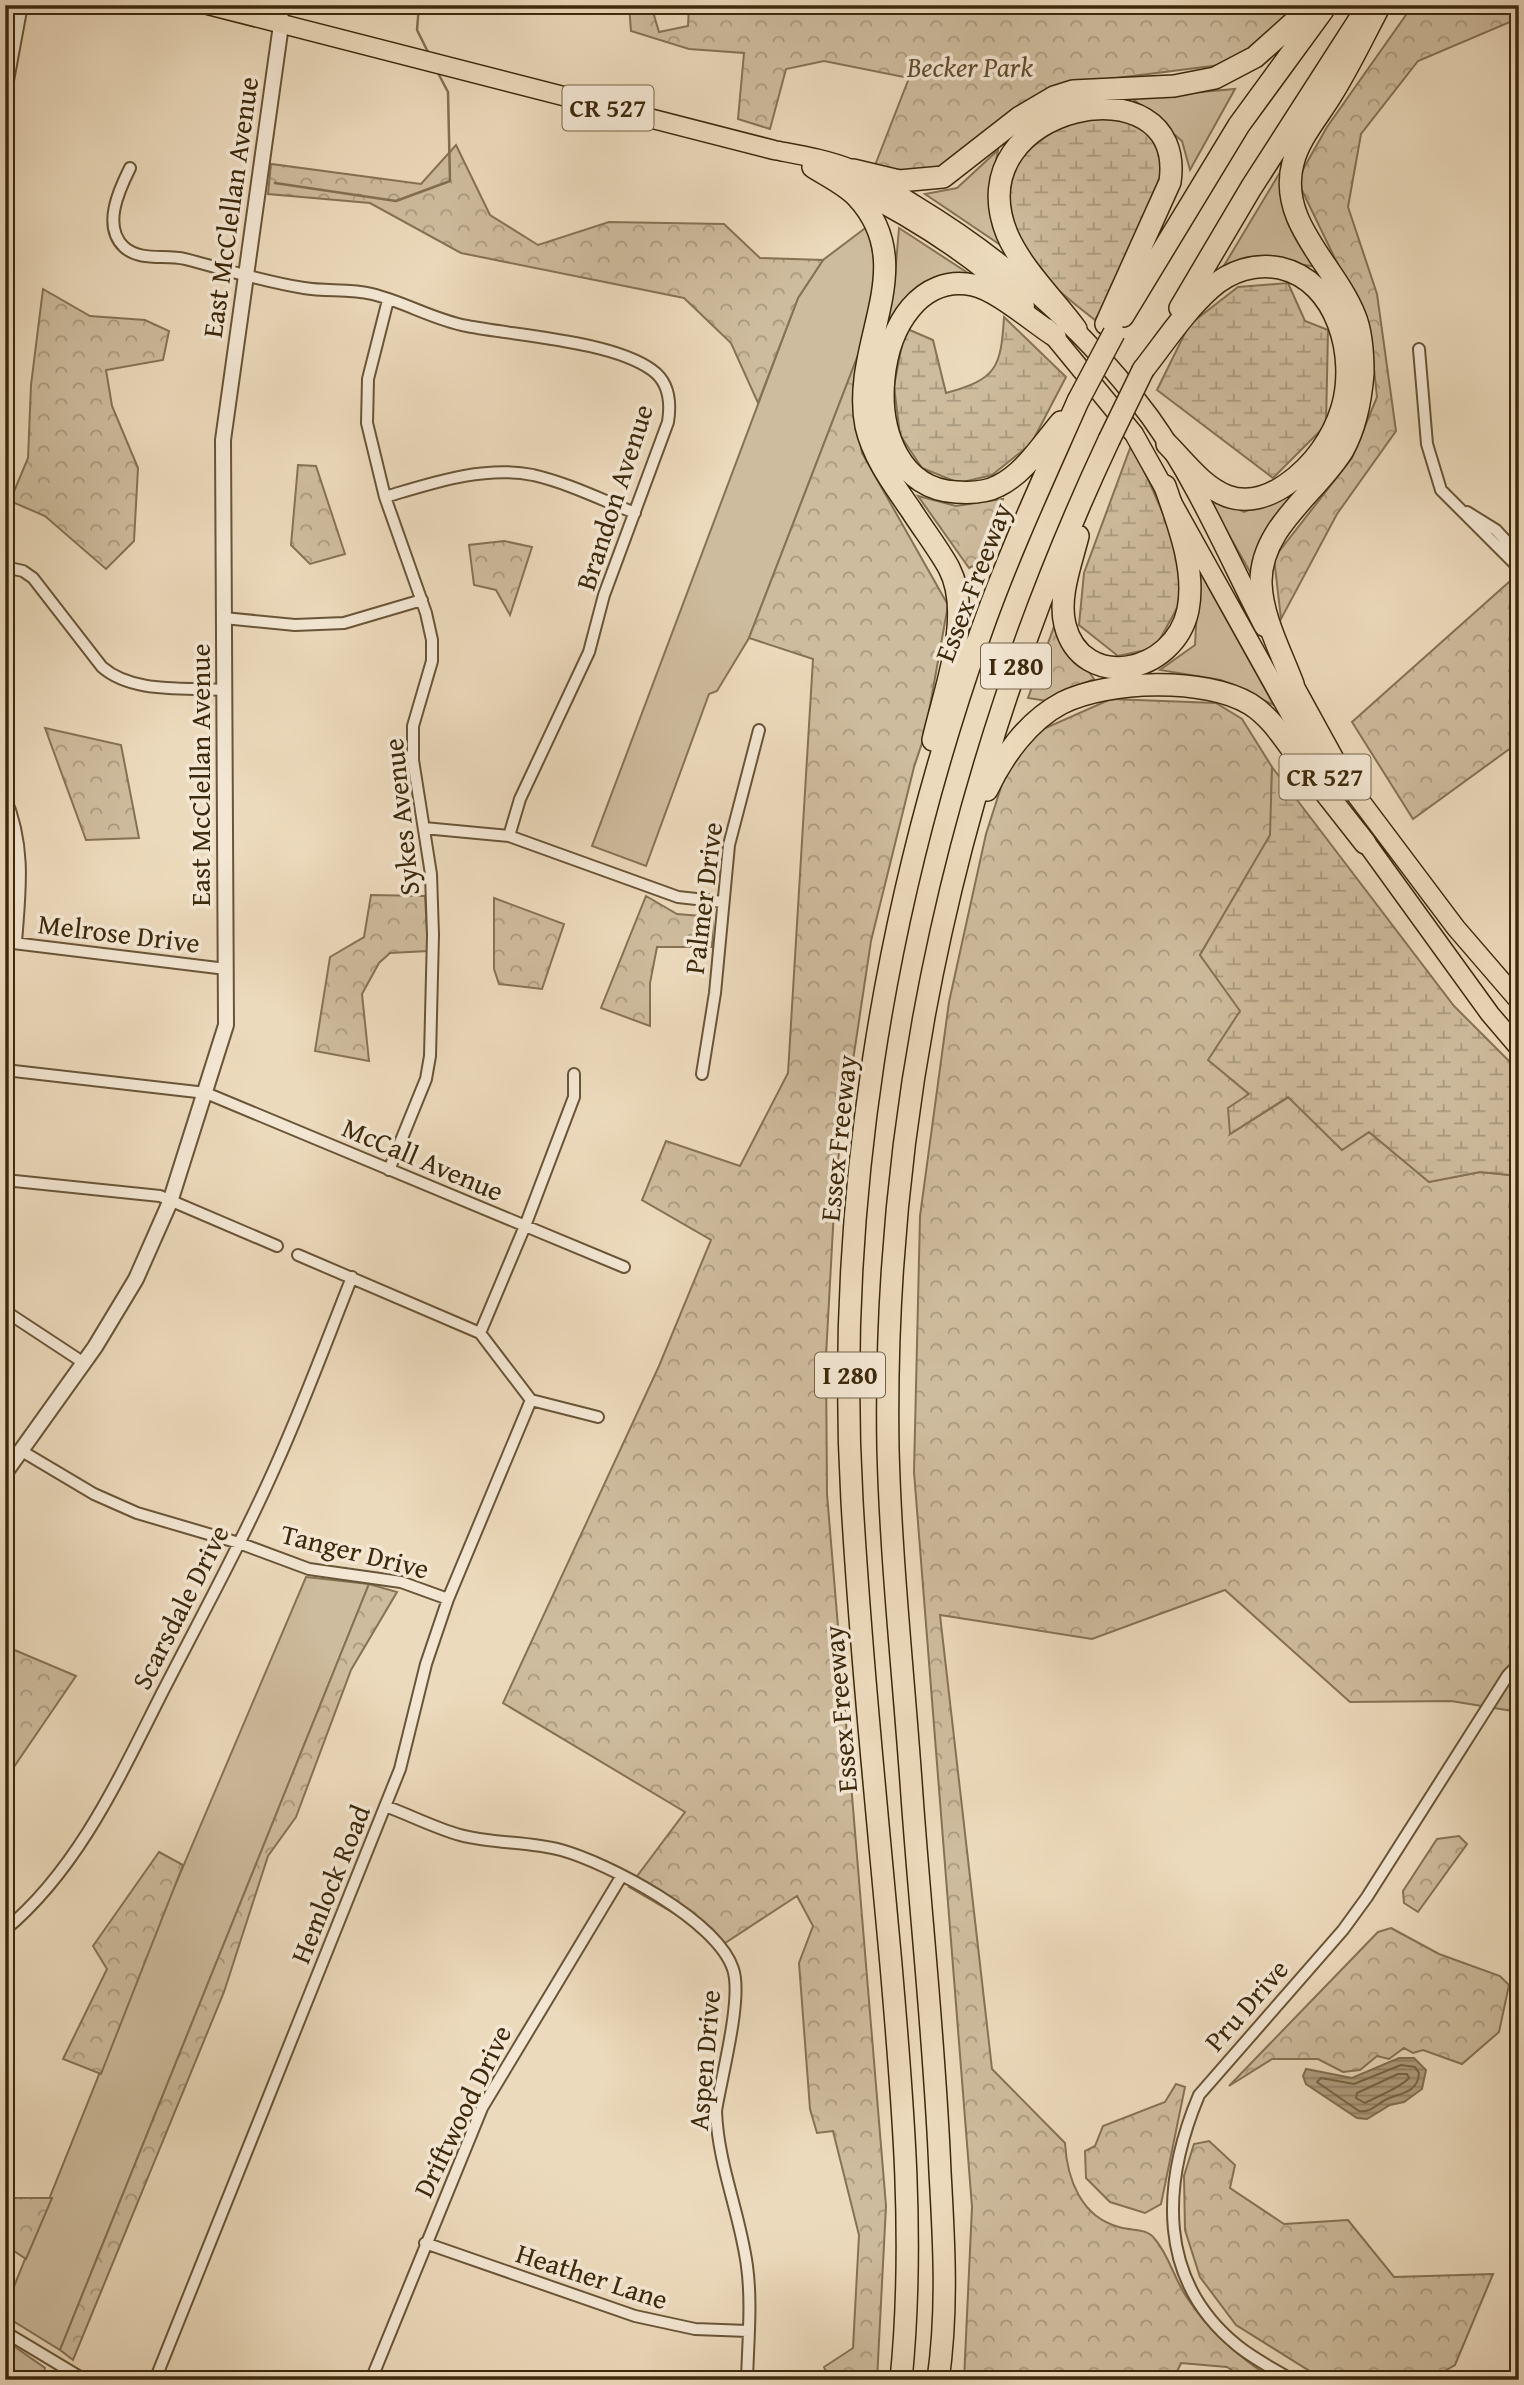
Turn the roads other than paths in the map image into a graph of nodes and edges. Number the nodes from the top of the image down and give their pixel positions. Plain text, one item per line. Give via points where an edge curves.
1 (22, 5) edge
2 (208, 5) edge
3 (284, 5) edge
4 (1312, 5) edge
5 (1327, 5) edge
6 (1371, 5) edge
7 (1380, 5) edge
8 (281, 25) junction
9 (5, 97) edge
10 (774, 150) junction
11 (813, 167) junction
12 (130, 168) dead end
13 (853, 170) junction
14 (245, 274) junction
15 (388, 300) junction
16 (1110, 328) junction
17 (1076, 329) junction
18 (1055, 335) junction
19 (1419, 349) dead end
20 (1143, 370) junction
21 (1078, 401) junction
22 (1167, 444) junction
23 (1097, 466) junction
24 (1165, 486) junction
25 (385, 497) junction
26 (1458, 508) junction
27 (635, 513) junction
28 (1519, 555) edge
29 (5, 567) edge
30 (1519, 568) edge
31 (1519, 576) edge
32 (422, 600) junction
33 (224, 618) junction
34 (1293, 684) junction
35 (224, 690) junction
36 (759, 730) dead end
37 (5, 797) edge
38 (424, 828) junction
39 (509, 836) junction
40 (1365, 843) junction
41 (949, 901) junction
42 (723, 902) junction
43 (897, 928) junction
44 (11, 942) edge
45 (226, 969) junction
46 (1458, 970) junction
47 (1519, 1001) edge
48 (1519, 1035) edge
49 (1519, 1048) edge
50 (5, 1070) edge
51 (574, 1074) dead end
52 (702, 1074) dead end
53 (206, 1093) junction
54 (389, 1170) junction
55 (5, 1180) edge
56 (170, 1202) junction
57 (526, 1226) junction
58 (277, 1246) dead end
59 (298, 1255) dead end
60 (624, 1267) dead end
61 (352, 1277) junction
62 (5, 1311) edge
63 (480, 1333) junction
64 (84, 1363) junction
65 (531, 1400) junction
66 (598, 1417) dead end
67 (20, 1450) junction
68 (5, 1473) edge
69 (239, 1543) junction
70 (448, 1599) junction
71 (1519, 1664) edge
72 (385, 1806) junction
73 (621, 1877) junction
74 (5, 1930) edge
75 (425, 2243) junction
76 (748, 2331) junction
77 (5, 2332) edge
78 (85, 2380) edge
79 (155, 2380) edge
80 (371, 2380) edge
81 (747, 2380) edge
82 (901, 2380) edge
83 (939, 2380) edge
84 (1292, 2380) edge

1 - 9 street
2 - 8 main road, CR 527
3 - 8 street
4 - 13 highway via 1255,57 1215,78 1174,86 1073,91 1054,97 1020,117 943,177 899,181
5 - 16 highway, Essex Freeway / I 280 via 1239,125
6 - 20 highway, I 280 via 1251,188
7 - 34 highway via 1299,147 1290,178 1296,215 1355,316 1363,371 1350,435 1271,541 1264,560 1264,604
8 - 10 main road, CR 527
8 - 14 street, East McClellan Avenue
10 - 11 main road, CR 527
10 - 13 main road, CR 527
11 - 18 main road, CR 527 via 902,212 1001,283
11 - 43 highway via 856,195 877,223 886,250 886,275 864,372 866,427 883,468 950,569 959,612 958,634 913,825
12 - 14 street, Brandon Avenue via 120,187 113,224 116,238 125,248 145,257 179,258
13 - 17 main road, CR 527 via 956,231
14 - 15 street, Brandon Avenue via 281,284 361,291
14 - 33 street, East McClellan Avenue via 223,439
15 - 25 street, Sykes Avenue via 372,360 367,402 372,449
15 - 27 street, Brandon Avenue via 465,326 597,349 655,371 667,388 670,411
16 - 17 highway via 1172,172 1167,147 1148,120 1121,110 1090,108 1057,117 1031,133 1010,157 1000,184 1003,220 1014,247
16 - 21 highway, Essex Freeway / I 280, bridge
17 - 22 main road, CR 527
18 - 21 highway via 976,286 959,284 931,291 912,306 886,359 883,398 888,433 911,475 936,489 970,493 1010,479
18 - 24 main road, CR 527 via 1134,434
19 - 26 street via 1432,468 1441,490
20 - 22 highway via 1212,287 1256,267 1292,271 1317,289 1328,303 1343,341 1346,386 1335,426 1311,463 1281,489 1247,499 1229,496 1195,473
20 - 23 highway, I 280, bridge
21 - 43 highway, Essex Freeway / I 280 via 981,631 926,809
22 - 34 main road, CR 527
23 - 24 highway via 1068,574 1064,622 1070,639 1086,656 1110,667 1126,668 1156,659 1169,648 1184,622 1189,599 1187,560
23 - 41 highway, I 280 via 1035,610 1000,714
24 - 40 main road, CR 527
25 - 27 street via 459,477 512,472 561,484
25 - 32 street, Sykes Avenue
26 - 28 street via 1496,530
26 - 30 street
26 - 31 street via 1464,520
27 - 39 street, Brandon Avenue via 585,661 520,799
29 - 35 street via 33,578 112,676 138,684
32 - 33 street via 344,623 295,625
32 - 38 street, Sykes Avenue via 432,661 414,726 413,760
33 - 35 street, East McClellan Avenue
34 - 47 main road, CR 527 via 1350,787 1456,928
35 - 45 street, East McClellan Avenue
36 - 42 street, Palmer Drive via 729,845
37 - 44 street via 17,824 22,870
38 - 39 street
38 - 54 street, Sykes Avenue via 433,935 430,1056 426,1079
39 - 42 street via 678,897
40 - 41 highway via 1270,719 1250,704 1181,686 1107,690 1063,703 1006,754 978,808
40 - 46 main road, CR 527
41 - 83 highway, I 280 via 919,1039 903,1160 891,1292 888,1450 937,2106 945,2269
42 - 52 street, Palmer Drive
43 - 82 highway, Essex Freeway / I 280 via 862,1153 850,1378 851,1496 862,1648 906,2129 909,2245
44 - 45 street, Melrose Drive
45 - 53 street, East McClellan Avenue via 226,1025
46 - 48 main road
46 - 49 main road, CR 527
50 - 53 street, McCall Avenue
51 - 57 street via 574,1097
53 - 54 street, McCall Avenue
53 - 56 street, East McClellan Avenue
54 - 57 street, McCall Avenue
55 - 56 street via 160,1196
56 - 58 street
56 - 64 street, East McClellan Avenue via 122,1306
57 - 60 street, McCall Avenue
57 - 63 street
59 - 61 street
61 - 63 street
61 - 69 street, Scarsdale Drive via 277,1464
62 - 64 street
63 - 65 street
64 - 67 street, East McClellan Avenue
65 - 66 street
65 - 70 street, Hemlock Road
67 - 68 street, East McClellan Avenue
67 - 69 street, Tanger Drive via 94,1494 137,1513
69 - 70 street, Tanger Drive via 309,1569 401,1582
69 - 74 street, Scarsdale Drive via 82,1843 26,1912
70 - 72 street, Hemlock Road via 426,1664 400,1769
71 - 84 street, Pru Drive via 1367,1897 1199,2095 1183,2136 1171,2199 1174,2243 1185,2273 1200,2302 1228,2336
72 - 73 street, Aspen Drive via 460,1835 561,1850
72 - 79 street, Hemlock Road
73 - 75 street, Driftwood Drive via 482,2108
73 - 76 street, Aspen Drive via 704,1928 733,1969 734,2005 716,2129 747,2264
75 - 76 street, Heather Lane via 635,2316 695,2329
75 - 80 street, Driftwood Drive
76 - 81 street, Aspen Drive
77 - 78 street

